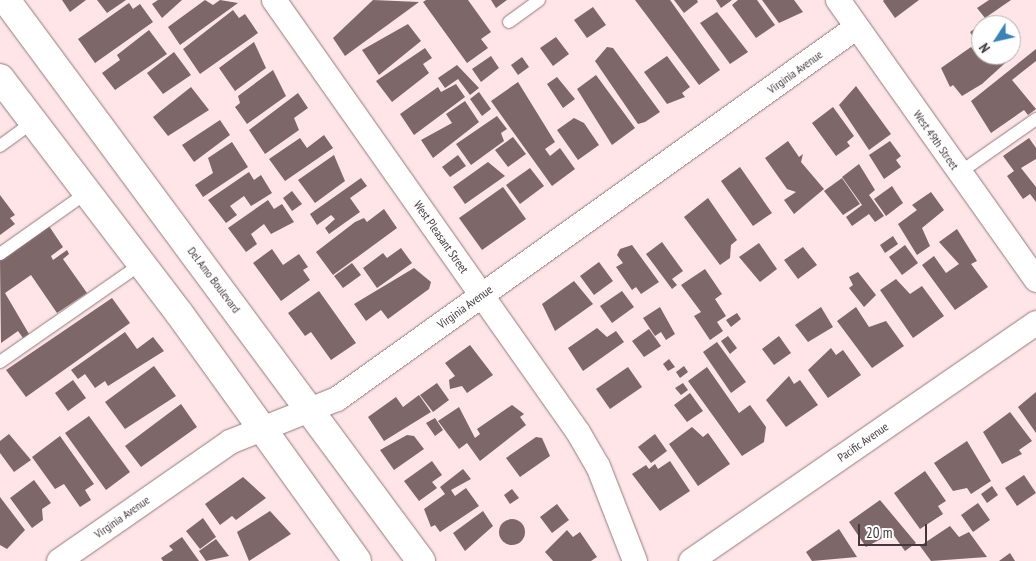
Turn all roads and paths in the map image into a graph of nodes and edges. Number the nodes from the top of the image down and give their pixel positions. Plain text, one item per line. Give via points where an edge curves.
1 (6, 0) edge
2 (274, 0) edge
3 (539, 0) edge
4 (838, 0) edge
5 (509, 22) dead end
6 (857, 27) junction
7 (0, 78) edge
8 (1036, 119) edge
9 (33, 122) junction
10 (0, 146) edge
11 (960, 173) junction
12 (86, 193) junction
13 (0, 254) edge
14 (141, 264) junction
15 (1036, 280) edge
16 (482, 295) junction
17 (1036, 323) edge
18 (0, 362) edge
19 (312, 411) junction
20 (262, 428) junction
21 (59, 561) edge
22 (357, 561) edge
23 (421, 561) edge
24 (635, 561) edge
25 (691, 561) edge

1 - 19 main road, Del Amo Boulevard
2 - 16 street, West Pleasant Street
3 - 5 lane
4 - 6 street, West 49th Street
6 - 11 street, West 49th Street
6 - 16 street, Virginia Avenue
7 - 9 main road
8 - 11 lane
9 - 10 lane
9 - 12 main road
11 - 15 street, West 49th Street
12 - 13 lane
12 - 14 main road
14 - 18 lane
14 - 20 main road
16 - 19 street, Virginia Avenue via 337,400
16 - 24 street, West Pleasant Street via 578,432 598,466
17 - 25 street, Pacific Avenue
19 - 20 street, Virginia Avenue
19 - 23 main road, Del Amo Boulevard
20 - 21 street, Virginia Avenue via 230,442
20 - 22 main road

